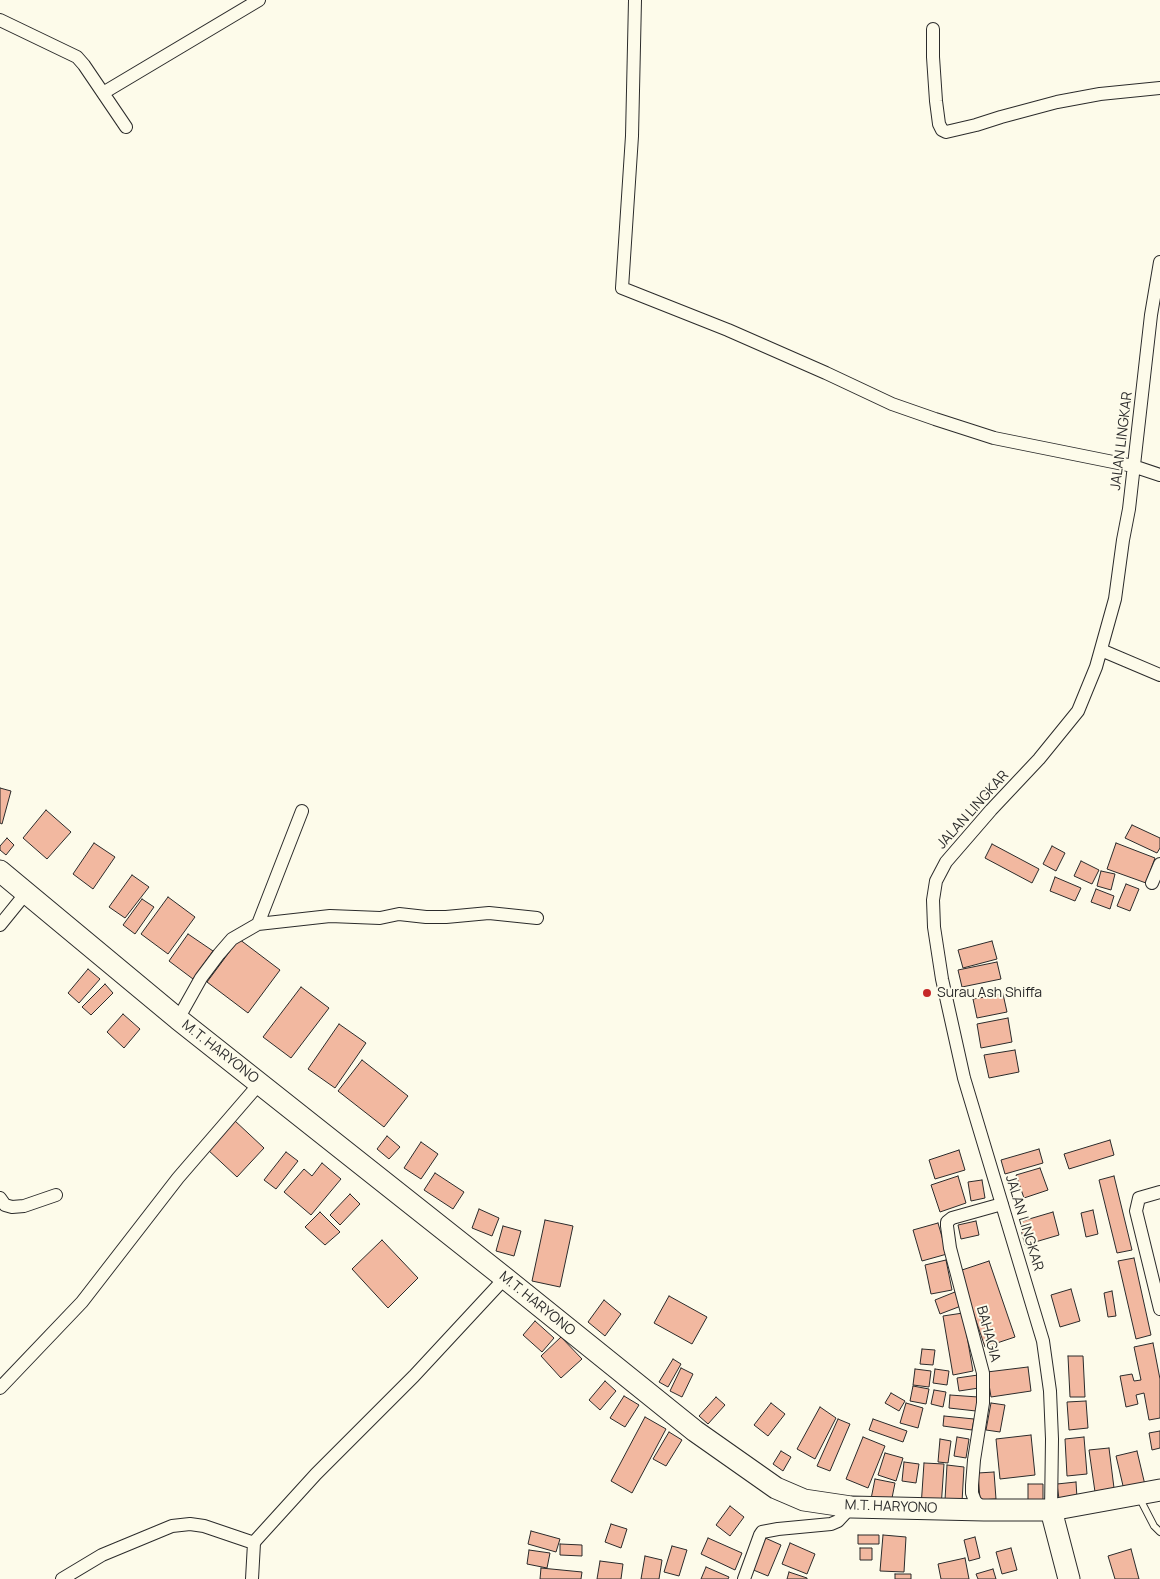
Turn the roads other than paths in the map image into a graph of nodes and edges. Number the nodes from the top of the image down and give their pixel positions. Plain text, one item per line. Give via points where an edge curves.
1 (260, 0) edge
2 (635, 0) edge
3 (0, 20) edge
4 (933, 29) dead end
5 (1160, 88) edge
6 (103, 93) junction
7 (126, 127) dead end
8 (1160, 262) edge
9 (1133, 466) junction
10 (1160, 475) edge
11 (1101, 650) junction
12 (1160, 675) edge
13 (302, 811) dead end
14 (1160, 864) edge
15 (0, 870) edge
16 (1152, 882) dead end
17 (26, 892) junction
18 (537, 918) dead end
19 (258, 924) junction
20 (0, 925) edge
21 (178, 1019) junction
22 (260, 1083) junction
23 (1160, 1192) edge
24 (56, 1195) dead end
25 (0, 1198) edge
26 (1002, 1204) junction
27 (505, 1278) junction
28 (1160, 1309) edge
29 (0, 1388) edge
30 (1160, 1490) edge
31 (1137, 1495) junction
32 (852, 1507) junction
33 (984, 1510) junction
34 (1051, 1510) junction
35 (1160, 1532) edge
36 (254, 1543) junction
37 (62, 1579) edge
38 (252, 1579) edge
39 (744, 1579) edge
40 (1069, 1579) edge

1 - 6 street
2 - 9 street via 632,136 622,288 728,330 901,407 994,438
3 - 6 street via 77,57
4 - 5 street via 936,101 940,124 946,132 1057,102
6 - 7 street
8 - 9 street, JALAN LINGKAR
9 - 10 street
9 - 11 street, JALAN LINGKAR via 1115,599
11 - 12 street
11 - 26 street, JALAN LINGKAR via 1078,711 946,862 936,881 934,927 942,979 964,1078
13 - 19 street
14 - 16 street
15 - 17 highway, M.T. HARYONO
17 - 20 street
17 - 21 highway, M.T. HARYONO
18 - 19 street via 489,913 446,917 399,914 380,918 330,916
19 - 21 street via 232,939 219,954
21 - 22 highway, M.T. HARYONO
22 - 27 highway, M.T. HARYONO
22 - 29 street via 178,1178 82,1302
23 - 28 street via 1139,1198 1136,1211
24 - 25 street via 12,1207 5,1205
26 - 33 street, BAHAGIA via 947,1222 950,1248 983,1373 983,1403 972,1493
26 - 34 street, JALAN LINGKAR via 1044,1341 1052,1439
27 - 32 highway, M.T. HARYONO via 695,1431 776,1488 804,1500
27 - 36 street
30 - 31 highway, M.T. HARYONO
31 - 34 highway, M.T. HARYONO
31 - 35 lane
32 - 33 highway, M.T. HARYONO
32 - 39 street via 831,1524 762,1532
33 - 34 highway, M.T. HARYONO
34 - 40 highway
36 - 37 street via 204,1526 172,1526 102,1555
36 - 38 street

